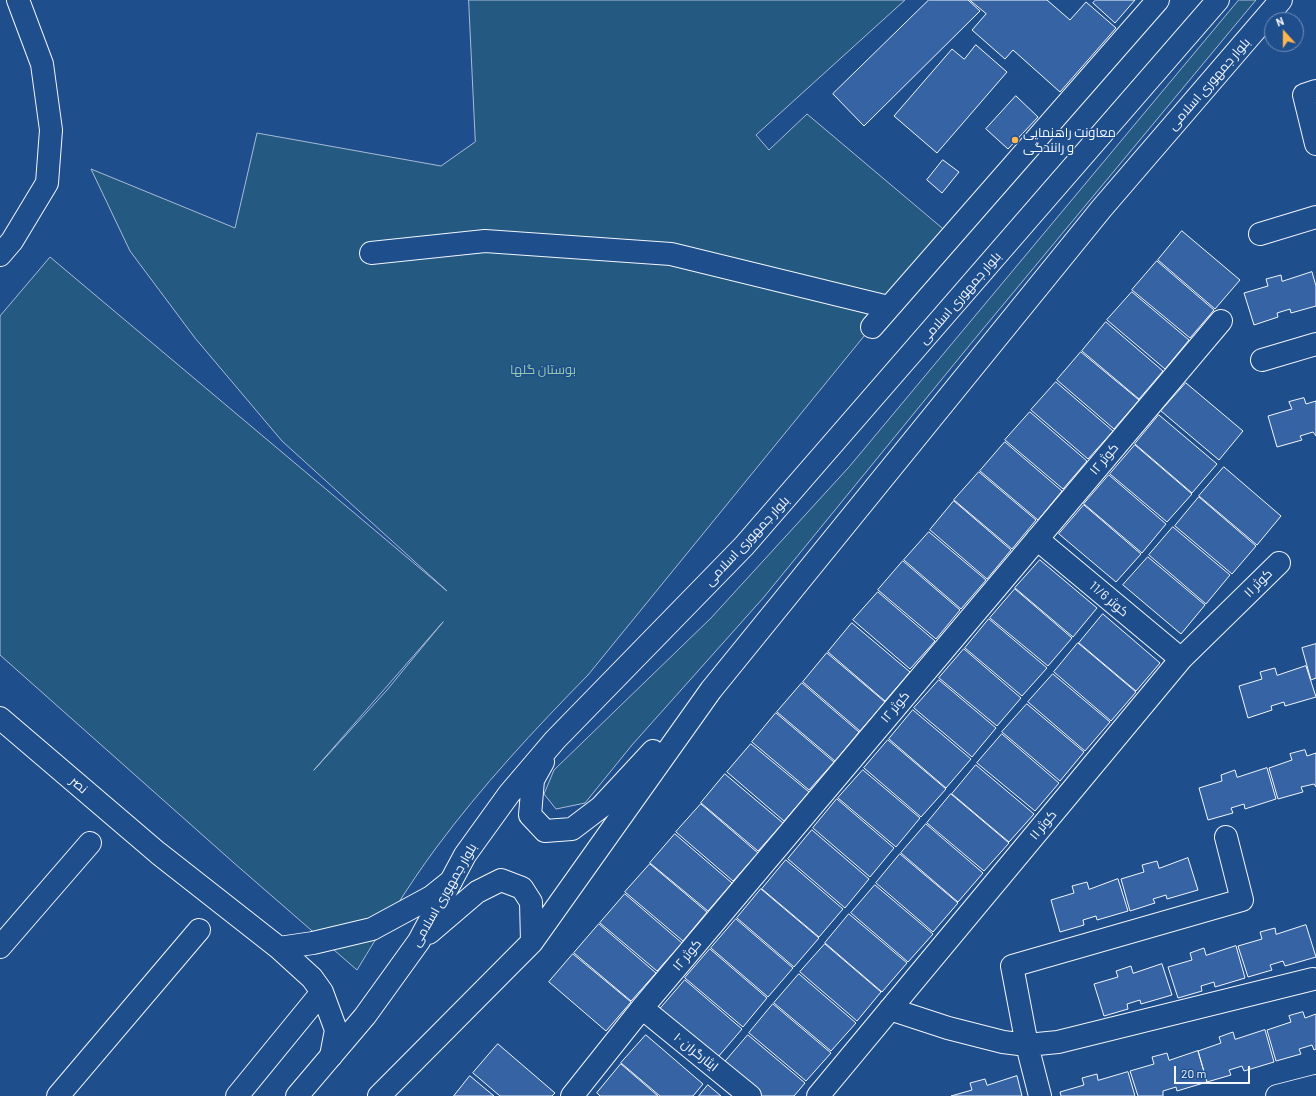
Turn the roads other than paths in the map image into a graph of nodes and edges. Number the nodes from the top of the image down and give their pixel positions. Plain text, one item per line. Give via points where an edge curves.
1 (18, 0) edge
2 (1158, 0) edge
3 (1218, 0) edge
4 (1281, 0) edge
5 (1316, 92) edge
6 (1316, 144) edge
7 (1316, 217) edge
8 (1260, 234) dead end
9 (371, 253) dead end
10 (0, 255) edge
11 (888, 307) junction
12 (1222, 321) dead end
13 (872, 327) dead end
14 (1316, 344) edge
15 (1262, 360) dead end
16 (1037, 539) junction
17 (1278, 563) dead end
18 (1181, 659) junction
19 (711, 690) junction
20 (0, 718) edge
21 (554, 740) junction
22 (1226, 837) dead end
23 (90, 843) dead end
24 (451, 881) junction
25 (199, 930) dead end
26 (419, 941) junction
27 (532, 942) junction
28 (0, 947) edge
29 (279, 948) junction
30 (1313, 979) dead end
31 (322, 992) junction
32 (642, 1008) junction
33 (890, 1010) junction
34 (1027, 1045) junction
35 (331, 1056) junction
36 (1316, 1086) edge
37 (58, 1096) edge
38 (237, 1096) edge
39 (297, 1096) edge
40 (379, 1096) edge
41 (572, 1096) edge
42 (750, 1096) edge
43 (818, 1096) edge
44 (1040, 1096) edge
45 (1277, 1096) edge

1 - 10 street via 42,64 51,130 47,184
2 - 11 street
3 - 21 street, بلوار جمهوری اسلامی via 744,546
4 - 19 street, بلوار جمهوری اسلامی via 1102,208
5 - 6 street via 1304,95
7 - 8 street
9 - 11 street via 485,241 671,254
11 - 13 street
12 - 16 street, کوثر ۱۲
14 - 15 street
16 - 18 street, کوثر 11/6
16 - 32 street, کوثر ۱۲
17 - 18 street, کوثر ۱۱
18 - 33 street, کوثر ۱۱
19 - 21 street via 601,807 572,829 545,831 530,815 533,780
19 - 27 street, بلوار جمهوری اسلامی
20 - 29 street, نصر via 158,853
21 - 24 street, بلوار جمهوری اسلامی via 509,794 465,855
22 - 34 street via 1242,900 1012,966
23 - 28 street
24 - 26 street, بلوار جمهوری اسلامی
24 - 29 street via 431,897 372,929
25 - 37 street
26 - 27 street via 477,892 501,880 522,888 531,902
26 - 35 street, بلوار جمهوری اسلامی via 365,1016
27 - 40 street, بلوار جمهوری اسلامی
29 - 31 street, نصر via 312,978
30 - 34 street via 1058,1042
31 - 35 street, نصر via 336,1030
31 - 38 street
32 - 41 street, کوثر ۱۲
32 - 42 street, ایثارگران ۱۰
33 - 34 street via 948,1028
33 - 43 street, کوثر ۱۱
34 - 44 street
35 - 39 street, بلوار جمهوری اسلامی
36 - 45 street

